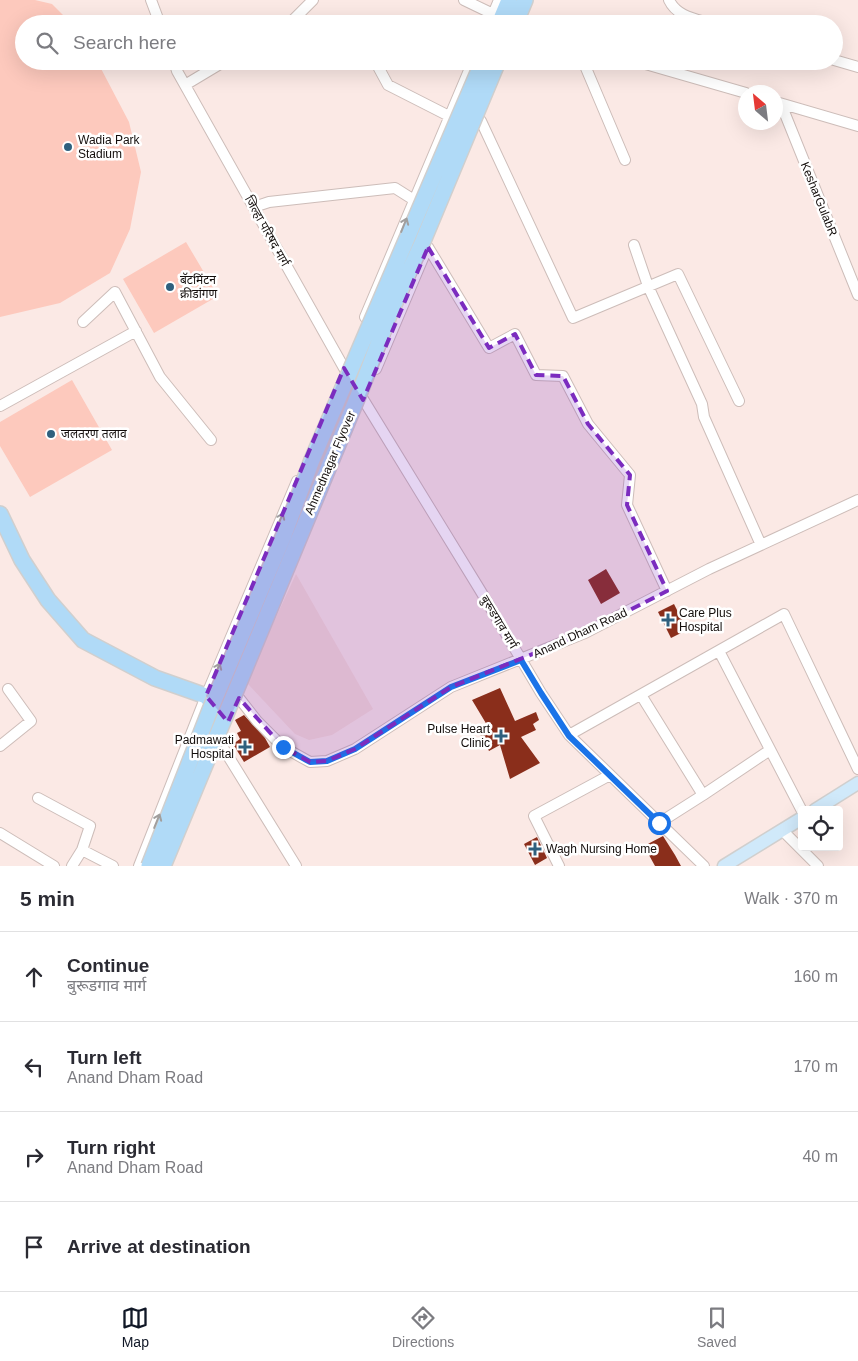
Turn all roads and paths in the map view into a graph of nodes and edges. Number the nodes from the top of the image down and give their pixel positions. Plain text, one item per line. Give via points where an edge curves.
1 (151, 0) edge
2 (313, 0) edge
3 (464, 0) edge
4 (499, 0) edge
5 (509, 0) edge
6 (525, 0) edge
7 (532, 0) edge
8 (669, 0) edge
9 (157, 15) edge
10 (298, 15) edge
11 (485, 15) edge
12 (495, 15) edge
13 (498, 15) edge
14 (519, 15) edge
15 (526, 15) edge
16 (682, 15) edge
17 (843, 63) edge
18 (858, 67) edge
19 (178, 70) edge
20 (210, 70) edge
21 (380, 70) edge
22 (469, 70) edge
23 (479, 70) edge
24 (494, 70) edge
25 (501, 70) edge
26 (587, 70) edge
27 (666, 70) edge
28 (185, 85) junction
29 (738, 91) edge
30 (783, 104) edge
31 (783, 115) edge
32 (449, 116) junction
33 (480, 120) junction
34 (858, 126) edge
35 (625, 160) dead end
36 (414, 200) junction
37 (254, 208) junction
38 (634, 245) dead end
39 (428, 247) junction
40 (648, 286) junction
41 (858, 295) edge
42 (83, 322) dead end
43 (136, 331) junction
44 (344, 368) junction
45 (363, 400) junction
46 (739, 401) dead end
47 (0, 406) edge
48 (211, 440) dead end
49 (858, 500) edge
50 (0, 516) edge
51 (761, 545) junction
52 (667, 591) junction
53 (719, 651) junction
54 (521, 660) junction
55 (8, 689) dead end
56 (641, 695) junction
57 (206, 696) junction
58 (238, 698) junction
59 (200, 712) junction
60 (228, 722) junction
61 (569, 736) junction
62 (220, 741) junction
63 (0, 746) edge
64 (770, 750) junction
65 (858, 769) edge
66 (610, 775) junction
67 (858, 783) edge
68 (703, 795) junction
69 (38, 798) dead end
70 (799, 806) edge
71 (821, 806) edge
72 (798, 820) edge
73 (659, 823) junction
74 (782, 830) junction
75 (0, 833) edge
76 (82, 850) junction
77 (54, 866) edge
78 (72, 866) edge
79 (113, 866) edge
80 (139, 866) edge
81 (149, 866) edge
82 (163, 866) edge
83 (170, 866) edge
84 (296, 866) edge
85 (559, 866) edge
86 (704, 866) edge
87 (724, 866) edge
88 (818, 866) edge

1 - 9 street
2 - 10 street
3 - 11 street
4 - 12 street
5 - 13 highway
6 - 14 highway
7 - 15 street
8 - 16 street
17 - 18 street
19 - 28 street, जिल्हा परिषद मार्ग
20 - 28 street
21 - 32 street via 388,85
22 - 32 street
23 - 81 highway, Ahmednagar Flyover, bridge via 312,460
24 - 82 highway, Ahmednagar Flyover, bridge via 390,314
25 - 33 street
26 - 35 street
27 - 29 street
28 - 37 street, जिल्हा परिषद मार्ग
30 - 34 street
31 - 41 street, KesharGulabR
32 - 36 street
33 - 39 street
33 - 40 street via 573,318
36 - 37 street via 395,188 269,202
44 -> 36 street
37 - 44 street, जिल्हा परिषद मार्ग
38 - 40 street
39 - 45 street
39 - 52 street via 489,348 515,334 536,375 562,376 588,424 630,475 626,505
40 - 46 street via 678,274
40 - 51 street
42 - 43 street via 115,292
43 - 47 street
43 - 48 street via 160,377
44 - 45 street, जिल्हा परिषद मार्ग
57 -> 44 street
45 - 54 street, बुरूडगाव मार्ग
45 - 58 street
49 - 51 street, Anand Dham Road
50 - 57 highway via 22,560 48,600 83,640 155,678
51 - 52 street, Anand Dham Road
52 - 54 street, Anand Dham Road via 585,633
53 - 56 street
53 - 64 street
53 - 65 street via 784,614
54 - 58 street, Anand Dham Road via 451,687 355,749 327,761 310,762 283,747
54 - 61 street, बुरूडगाव मार्ग
55 - 63 street via 31,721
56 - 61 street
56 - 68 street
57 - 59 street
57 - 60 highway
58 - 60 street
59 - 62 street
80 -> 59 street
60 - 62 street
61 - 66 street, बुरूडगाव मार्ग
62 - 83 street
62 - 84 street
64 - 68 street
64 - 70 street
66 - 73 street, बुरूडगाव मार्ग
66 - 85 street via 534,816
67 - 71 main road
68 - 73 street
69 - 76 street via 90,826
72 - 74 main road
73 - 86 street, बुरूडगाव मार्ग
74 - 87 main road
74 - 88 street
75 - 77 street
76 - 78 street
76 - 79 street

